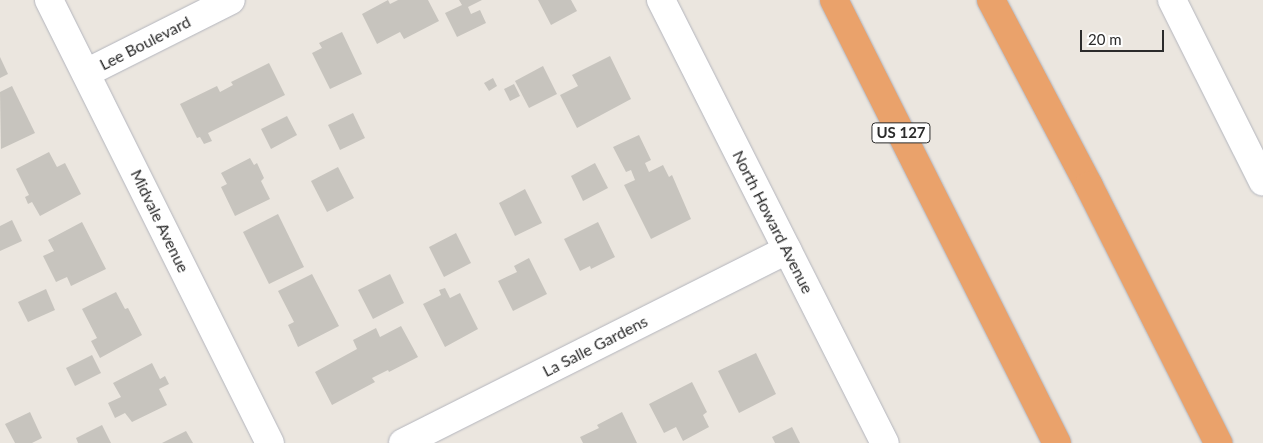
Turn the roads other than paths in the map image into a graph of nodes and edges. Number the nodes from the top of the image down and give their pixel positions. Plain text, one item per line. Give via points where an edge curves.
1 (49, 0) edge
2 (231, 0) edge
3 (661, 0) edge
4 (834, 0) edge
5 (991, 0) edge
6 (1172, 0) edge
7 (86, 73) junction
8 (1263, 182) edge
9 (787, 250) junction
10 (270, 443) edge
11 (403, 443) edge
12 (885, 443) edge
13 (1057, 443) edge
14 (1218, 443) edge

1 - 7 street, Midvale Avenue
2 - 7 street, Lee Boulevard
3 - 9 street, North Howard Avenue
4 - 13 highway, US 127
5 - 14 highway
6 - 8 street
7 - 10 street, Midvale Avenue
9 - 11 street, La Salle Gardens
9 - 12 street, North Howard Avenue

